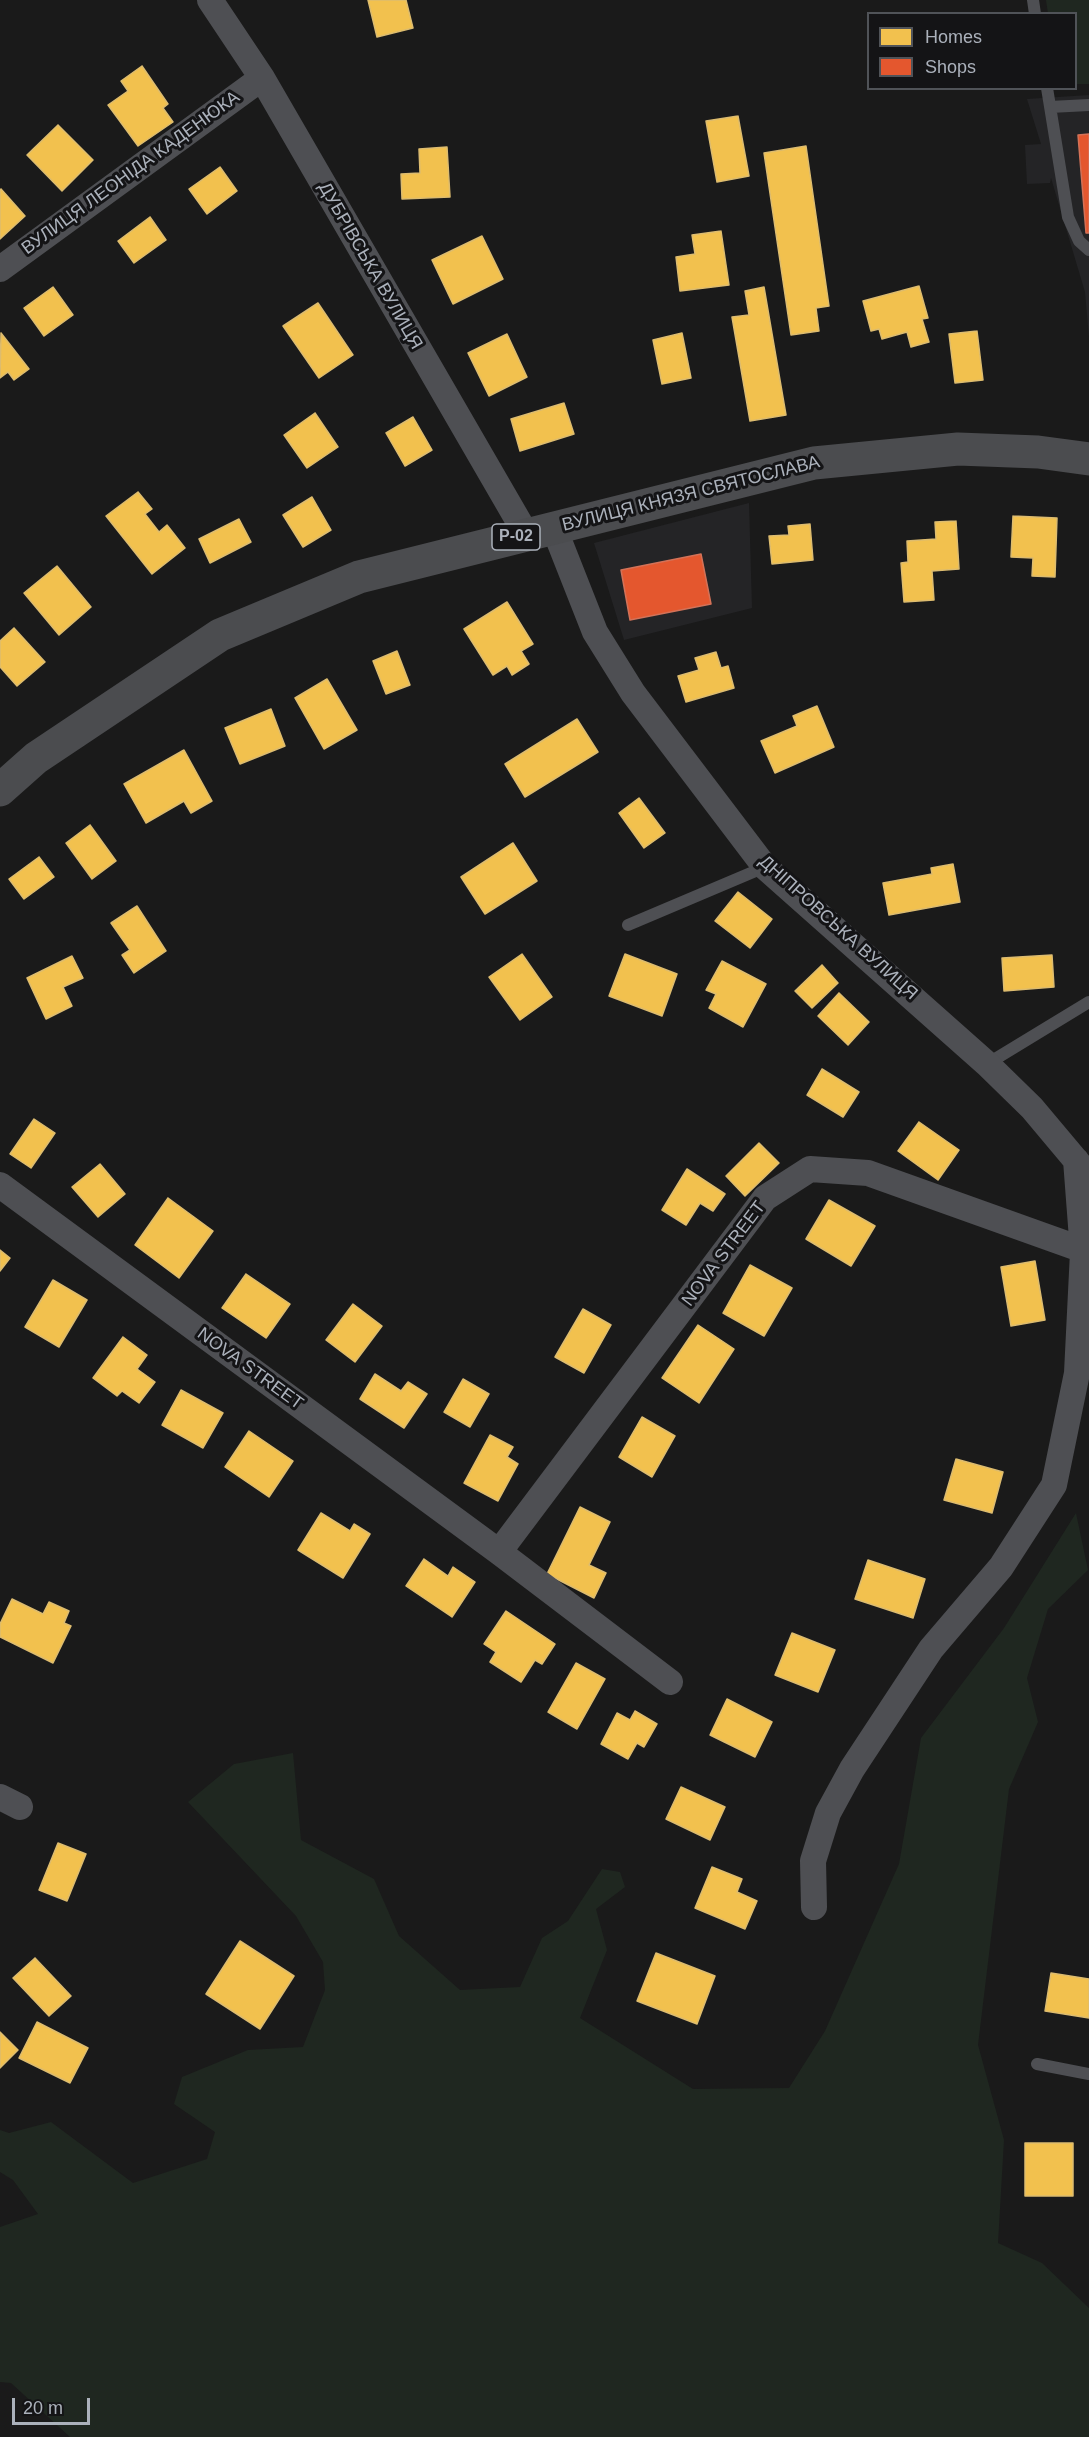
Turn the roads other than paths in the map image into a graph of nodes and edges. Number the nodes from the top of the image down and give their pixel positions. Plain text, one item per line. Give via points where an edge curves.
1 (210, 0) edge
2 (262, 78) junction
3 (1047, 90) edge
4 (1089, 105) edge
5 (1050, 107) junction
6 (1089, 250) edge
7 (0, 269) edge
8 (1089, 459) edge
9 (540, 531) junction
10 (0, 790) edge
11 (765, 867) junction
12 (628, 926) dead end
13 (1089, 1002) edge
14 (987, 1064) junction
15 (1082, 1168) edge
16 (0, 1185) edge
17 (1086, 1252) edge
18 (500, 1552) junction
19 (670, 1682) dead end
20 (814, 1907) dead end
21 (1037, 2064) dead end
22 (1089, 2074) edge

1 - 2 street, ДУБРІВСЬКА ВУЛИЦЯ
2 - 7 street, ВУЛИЦЯ ЛЕОНІДА КАДЕНЮКА
2 - 9 street, ДУБРІВСЬКА ВУЛИЦЯ
3 - 5 lane
4 - 5 lane
5 - 6 lane via 1068,217 1079,241
8 - 9 main road, ВУЛИЦЯ КНЯЗЯ СВЯТОСЛАВА / Р-02 via 1038,452 958,449 814,463
9 - 10 main road, ВУЛИЦЯ КНЯЗЯ СВЯТОСЛАВА / Р-02 via 359,577 220,635 36,758
9 - 11 street, ДНІПРОВСЬКА ВУЛИЦЯ via 633,693
11 - 12 lane
11 - 14 street, ДНІПРОВСЬКА ВУЛИЦЯ
13 - 14 lane
14 - 15 street, ДНІПРОВСЬКА ВУЛИЦЯ via 1032,1108
15 - 17 street
16 - 18 street, NOVA STREET
17 - 18 street, NOVA STREET via 868,1173 810,1169 765,1198
17 - 20 street via 1077,1373 1054,1485 1001,1567 932,1649 848,1777 828,1813 813,1861
18 - 19 street, NOVA STREET
21 - 22 lane

